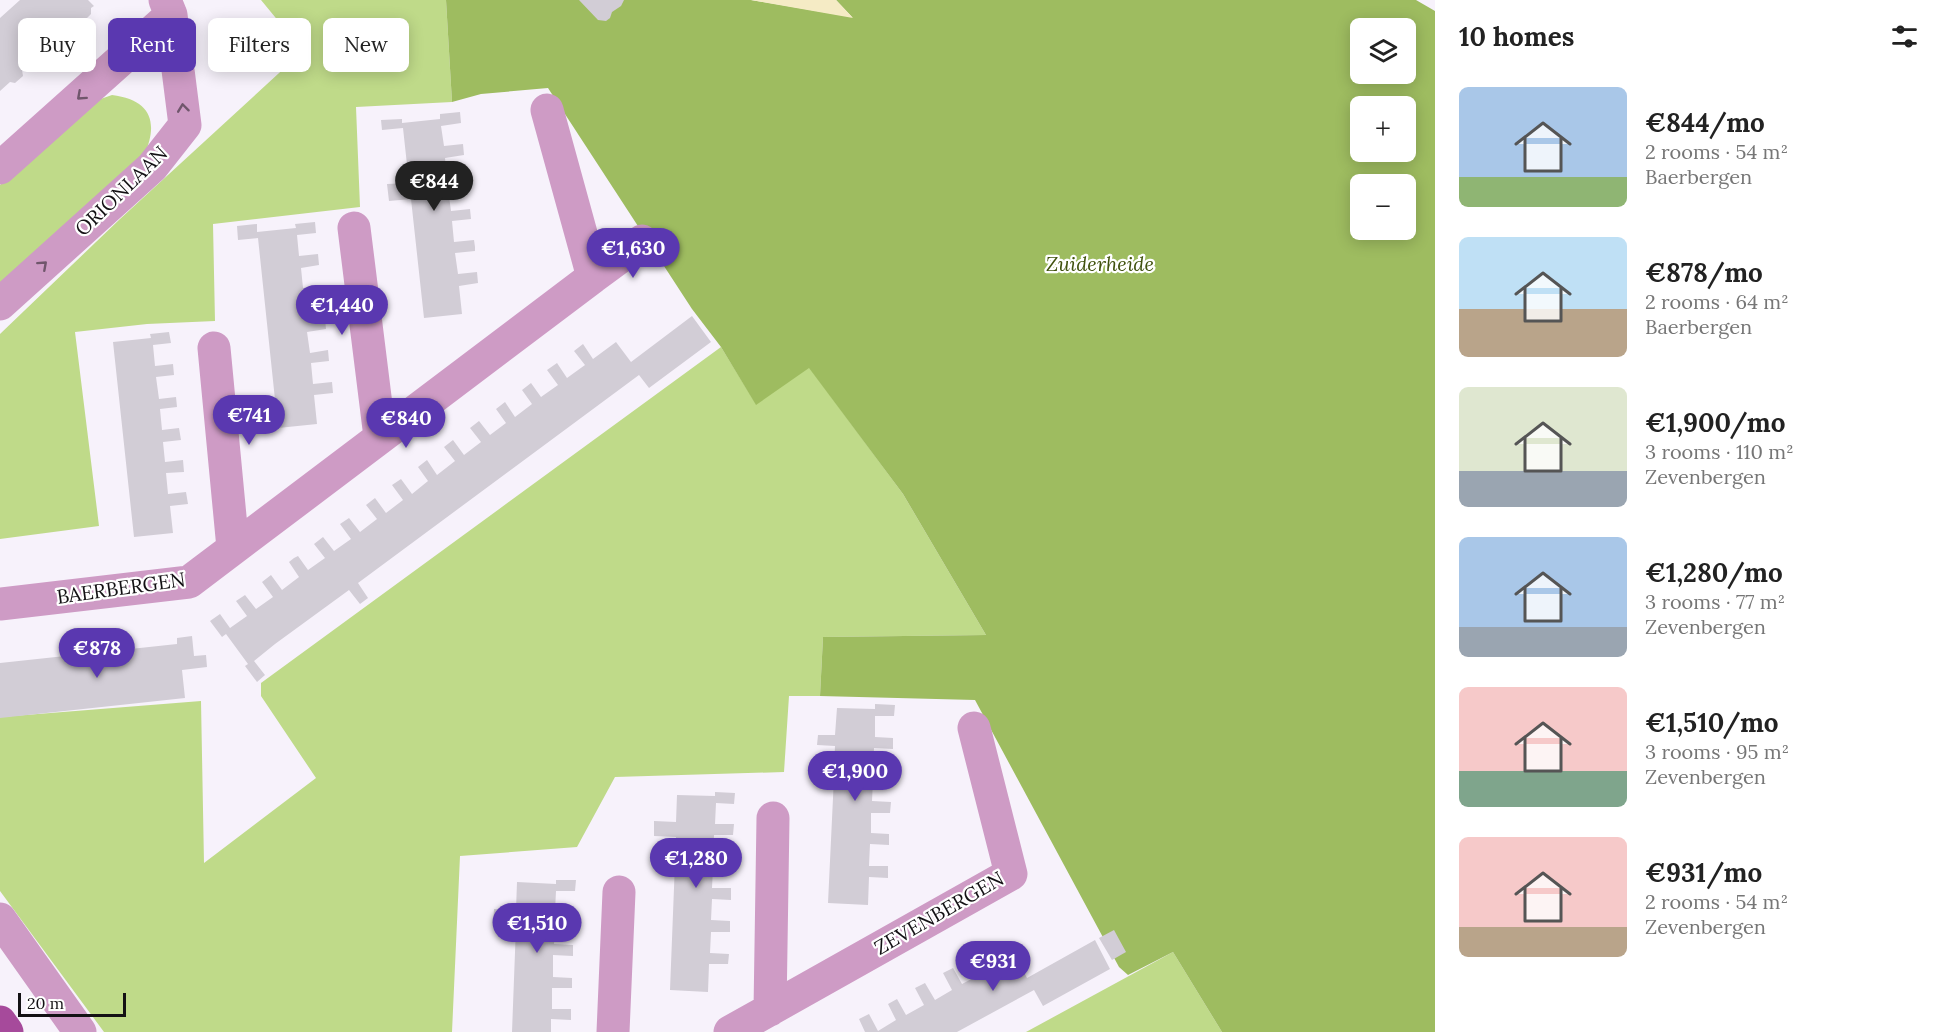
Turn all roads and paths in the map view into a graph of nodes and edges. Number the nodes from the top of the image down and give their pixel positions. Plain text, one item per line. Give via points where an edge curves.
1 (168, 8) edge
2 (548, 110) dead end
3 (0, 168) edge
4 (354, 228) dead end
5 (642, 241) dead end
6 (593, 277) junction
7 (0, 304) edge
8 (214, 348) dead end
9 (380, 437) junction
10 (234, 548) junction
11 (0, 604) edge
12 (974, 728) dead end
13 (773, 818) dead end
14 (620, 892) dead end
15 (0, 919) edge
16 (770, 1010) junction
17 (0, 1022) edge
18 (7, 1032) edge
19 (80, 1032) edge
20 (613, 1032) edge
21 (730, 1032) edge

1 -> 3 street, ORIONLAAN
7 -> 1 street, ORIONLAAN via 152,167 185,125
2 - 6 street
4 - 9 street
5 - 6 street, BAERBERGEN
6 - 9 street, BAERBERGEN
8 - 10 street
9 - 10 street, BAERBERGEN
10 - 11 street, BAERBERGEN via 189,582
12 - 16 street, ZEVENBERGEN via 1011,873
13 - 16 street
14 - 20 street
15 - 19 street
16 - 21 street, ZEVENBERGEN
17 - 18 main road

